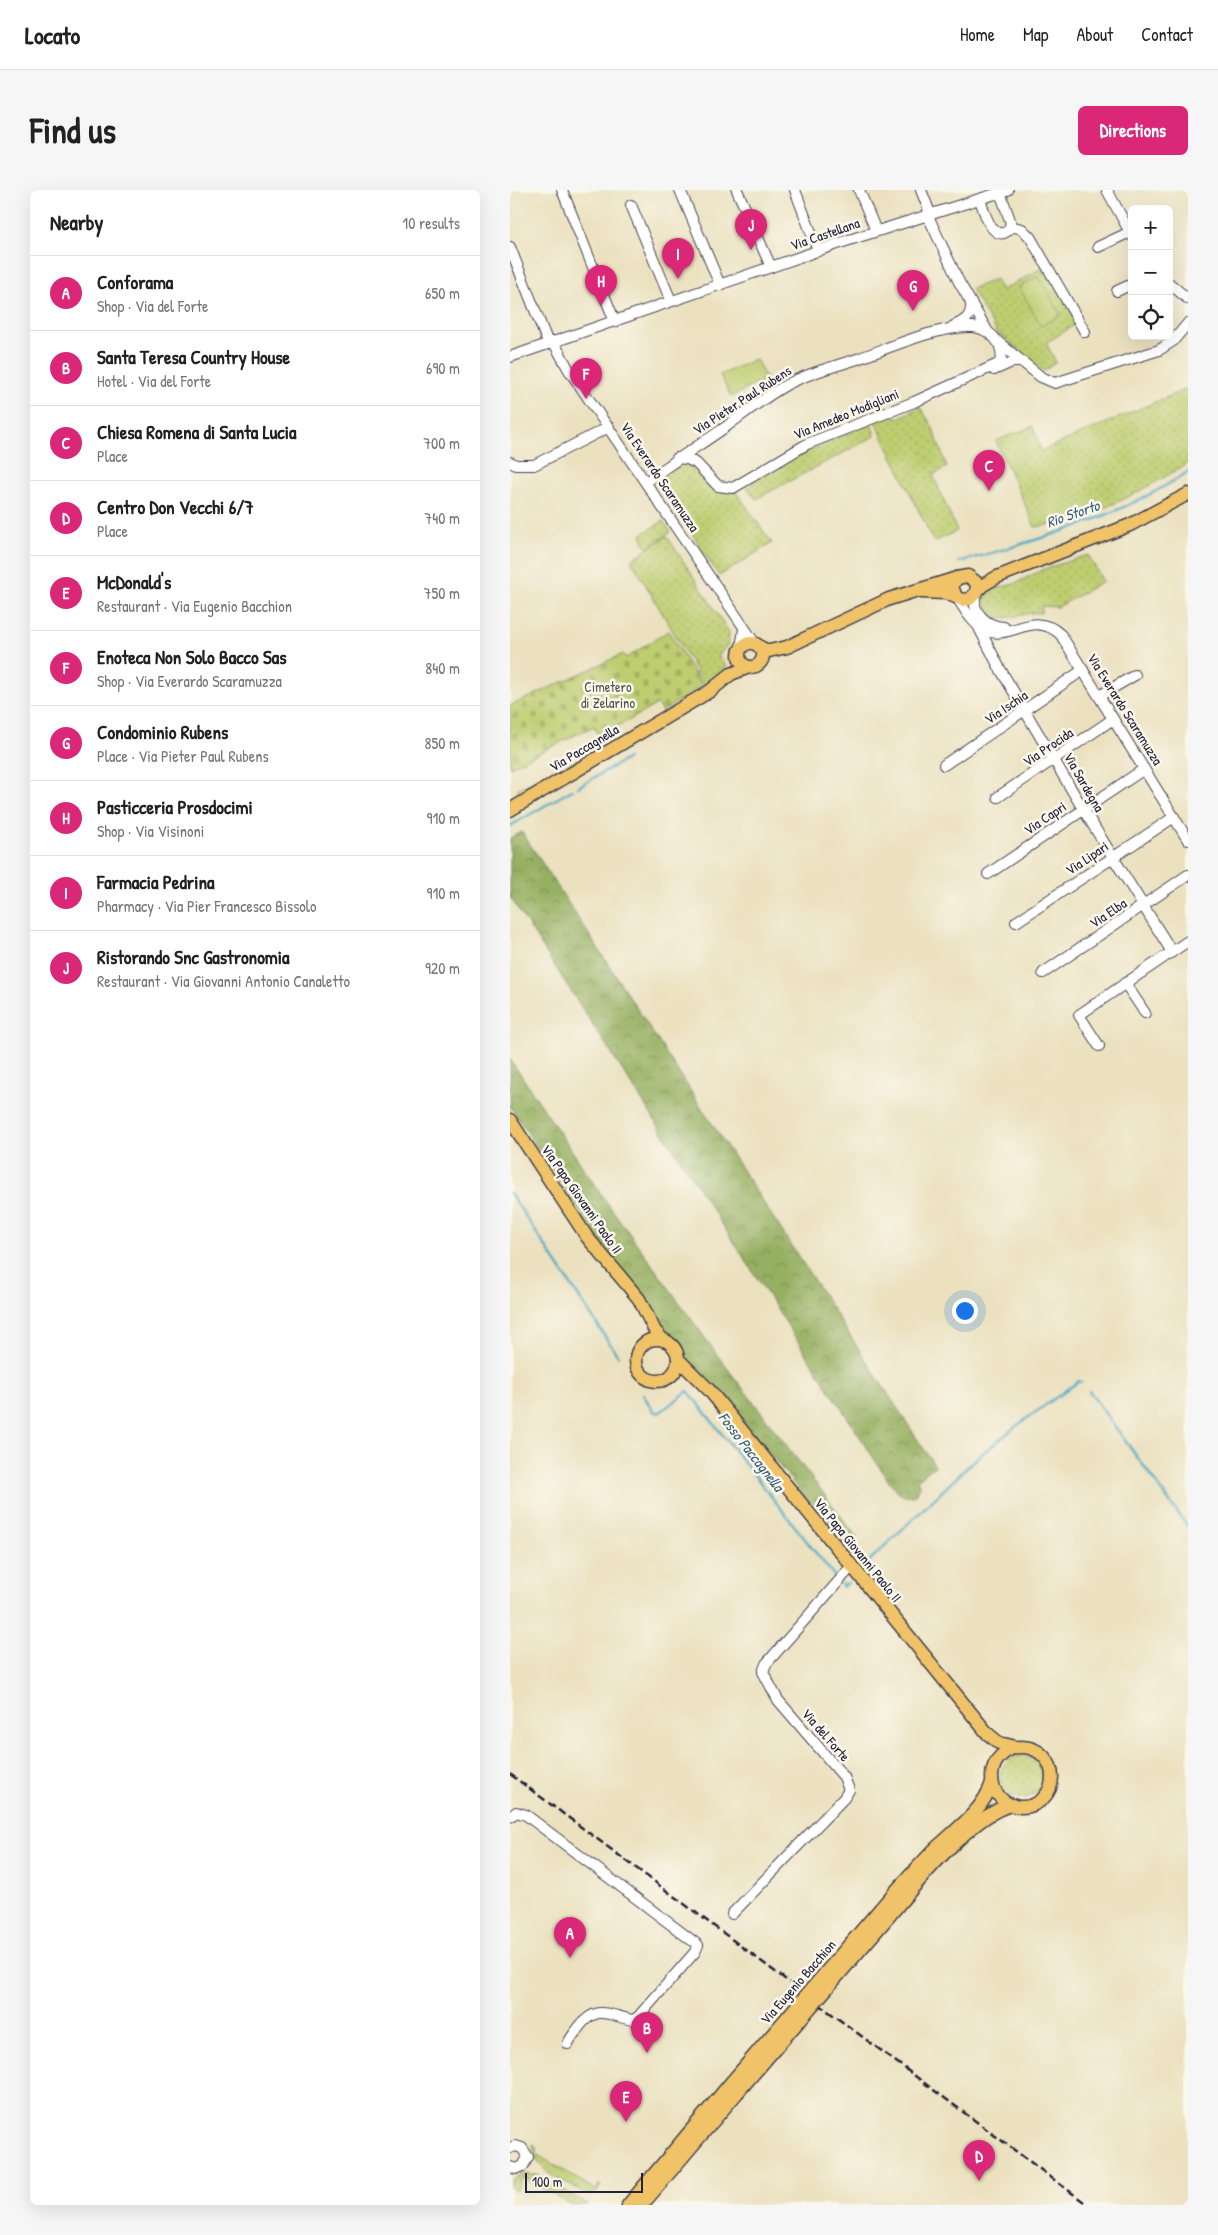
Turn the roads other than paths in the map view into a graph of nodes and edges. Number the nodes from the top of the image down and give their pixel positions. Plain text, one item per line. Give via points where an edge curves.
1 (562, 190) edge
2 (680, 190) edge
3 (737, 190) edge
4 (795, 190) edge
5 (859, 190) edge
6 (921, 190) edge
7 (1107, 190) edge
8 (1004, 191) edge
9 (984, 195) edge
10 (631, 205) dead end
11 (929, 214) junction
12 (1010, 226) junction
13 (1128, 228) edge
14 (876, 231) junction
15 (1128, 235) edge
16 (510, 247) edge
17 (1098, 247) dead end
18 (818, 251) junction
19 (770, 267) junction
20 (720, 285) junction
21 (1128, 286) edge
22 (1173, 286) edge
23 (1117, 291) dead end
24 (1188, 298) edge
25 (671, 302) junction
26 (971, 303) junction
27 (614, 322) junction
28 (1188, 323) edge
29 (946, 329) junction
30 (984, 330) junction
31 (1085, 332) dead end
32 (550, 342) junction
33 (998, 342) junction
34 (510, 357) edge
35 (1022, 362) junction
36 (963, 381) junction
37 (609, 427) junction
38 (710, 438) junction
39 (677, 458) junction
40 (510, 462) edge
41 (696, 464) junction
42 (646, 482) junction
43 (1188, 494) edge
44 (1058, 553) junction
45 (972, 577) junction
46 (957, 578) junction
47 (906, 593) junction
48 (976, 593) junction
49 (957, 598) junction
50 (977, 624) junction
51 (1017, 627) junction
52 (744, 629) junction
53 (758, 646) junction
54 (787, 647) junction
55 (740, 651) junction
56 (754, 665) junction
57 (1083, 670) junction
58 (1135, 675) dead end
59 (1099, 696) junction
60 (700, 697) junction
61 (1026, 710) junction
62 (1113, 719) junction
63 (1054, 759) junction
64 (944, 765) dead end
65 (1144, 768) junction
66 (998, 797) dead end
67 (1083, 809) junction
68 (510, 810) edge
69 (1174, 817) junction
70 (1188, 840) edge
71 (1113, 858) junction
72 (988, 874) dead end
73 (1188, 875) edge
74 (1142, 906) junction
75 (1016, 922) dead end
76 (1188, 942) edge
77 (1172, 952) junction
78 (1043, 973) dead end
79 (1125, 983) junction
80 (1145, 1013) dead end
81 (1099, 1046) dead end
82 (510, 1120) edge
83 (648, 1319) junction
84 (663, 1340) junction
85 (643, 1344) junction
86 (678, 1359) junction
87 (670, 1377) junction
88 (705, 1385) junction
89 (852, 1566) junction
90 (988, 1734) junction
91 (1016, 1748) junction
92 (994, 1765) junction
93 (992, 1783) junction
94 (1012, 1805) junction
95 (513, 1814) edge
96 (886, 1911) junction
97 (732, 1914) dead end
98 (568, 2044) dead end
99 (733, 2089) junction
100 (510, 2148) edge
101 (512, 2170) edge
102 (628, 2205) edge
103 (642, 2205) edge

1 - 27 street
2 - 20 street
3 - 19 street
4 - 18 street
5 - 14 street
6 - 11 street
7 - 13 street
8 - 9 street, Via Castellana
8 - 12 street
9 - 11 street, Via Castellana
9 - 12 street via 995,231 1003,233
10 - 25 street
11 - 14 street, Via Castellana
11 - 26 street via 938,240
12 - 31 street via 1030,237
14 - 18 street, Via Castellana
15 - 17 street
16 - 32 street, Via Everardo Scaramuzza
18 - 19 street, Via Castellana
19 - 20 street, Via Castellana
20 - 25 street, Via Castellana
21 - 23 street
22 - 24 street
25 - 27 street, Via Castellana
26 - 29 street, Via Pieter Paul Rubens via 968,317
26 - 30 street
27 - 32 street, Via Castellana
28 - 35 street via 1173,341 1159,350 1060,383 1050,383
29 - 30 street, Via Pieter Paul Rubens via 970,327
29 - 38 street, Via Pieter Paul Rubens via 790,383
30 - 33 street
32 - 34 street, Via Castellana
32 - 37 street, Via Everardo Scaramuzza
33 - 35 street
33 - 36 street, Via Amedeo Modigliani via 1001,360
35 - 36 street, Via Amedeo Modigliani via 1012,362
36 - 41 street, Via Amedeo Modigliani via 807,444 733,488 718,486
37 - 40 street via 534,465
37 - 42 street, Via Everardo Scaramuzza
38 - 39 street, Via Pieter Paul Rubens
38 - 41 street via 695,451
39 - 41 street, Via Amedeo Modigliani
39 - 42 street, Via Pieter Paul Rubens
42 - 52 street, Via Everardo Scaramuzza
43 - 44 main road via 1130,525
44 - 45 main road via 1026,559
44 - 48 main road via 990,580
45 - 46 main road via 963,575
45 - 48 main road
46 - 47 main road
46 - 49 main road via 952,587
47 - 49 main road via 938,592
47 - 54 main road via 862,610
48 - 49 main road via 968,600
48 - 51 street, Via Everardo Scaramuzza via 976,608 984,620 996,626
49 - 50 street
50 - 51 street, Via Everardo Scaramuzza via 995,632
50 - 61 street, Via Sardegna
51 - 57 street, Via Everardo Scaramuzza via 1040,624 1052,627 1061,635
52 - 53 street, Via Everardo Scaramuzza
52 - 55 street
53 - 54 main road via 769,651
53 - 55 main road via 750,644
53 - 56 main road via 762,655
54 - 56 main road
55 - 56 main road via 741,662
55 - 60 main road, Via Paccagnella
56 - 60 main road, Via Paccagnella via 731,674
57 - 59 street, Via Everardo Scaramuzza
57 - 61 street, Via Ischia
58 - 59 street
59 - 62 street, Via Everardo Scaramuzza
60 - 68 main road, Via Paccagnella
61 - 63 street, Via Sardegna
61 - 64 street, Via Ischia
62 - 63 street, Via Procida
62 - 65 street, Via Everardo Scaramuzza
63 - 66 street, Via Procida
63 - 67 street, Via Sardegna
65 - 67 street, Via Capri
65 - 69 street, Via Everardo Scaramuzza
67 - 71 street, Via Sardegna
67 - 72 street, Via Capri
69 - 70 street, Via Everardo Scaramuzza
69 - 71 street, Via Lipari
71 - 74 street, Via Sardegna
71 - 75 street, Via Lipari
73 - 74 street, Via Elba
74 - 77 street, Via Sardegna
74 - 78 street, Via Elba
76 - 77 street
77 - 79 street
79 - 80 street
79 - 81 street via 1079,1015
82 - 83 main road, Via Papa Giovanni Paolo II via 586,1236 639,1299
83 - 84 main road, Via Papa Giovanni Paolo II
83 - 85 main road via 649,1330
84 - 85 main road via 654,1339
84 - 86 main road via 672,1345
85 - 87 main road via 636,1359 640,1373 655,1382
86 - 87 main road via 677,1368
86 - 88 main road, Via Papa Giovanni Paolo II
87 - 88 main road, Via Papa Giovanni Paolo II via 684,1375
88 - 89 main road, Via Papa Giovanni Paolo II
89 - 90 main road, Via Papa Giovanni Paolo II
89 - 97 street, Via del Forte via 766,1664 763,1672 778,1700 844,1777 849,1790
90 - 91 main road, Via Papa Giovanni Paolo II via 999,1743
90 - 92 main road, Via Papa Giovanni Paolo II
91 - 92 main road via 1002,1754
91 - 94 main road via 1031,1748 1042,1754 1049,1763 1052,1777 1048,1792 1040,1801 1029,1806
92 - 93 main road
93 - 94 main road via 999,1797
93 - 96 main road, Via Eugenio Bacchion via 987,1799 930,1855
94 - 96 main road, Via Eugenio Bacchion via 991,1812
95 - 98 street via 526,1815 698,1945 638,2017 633,2020 611,2014 594,2014 585,2020
96 - 99 main road, Via Eugenio Bacchion, bridge
99 - 102 main road, Via Eugenio Bacchion
99 - 103 main road, Via Eugenio Bacchion
100 - 101 street via 519,2146 527,2153 526,2164

